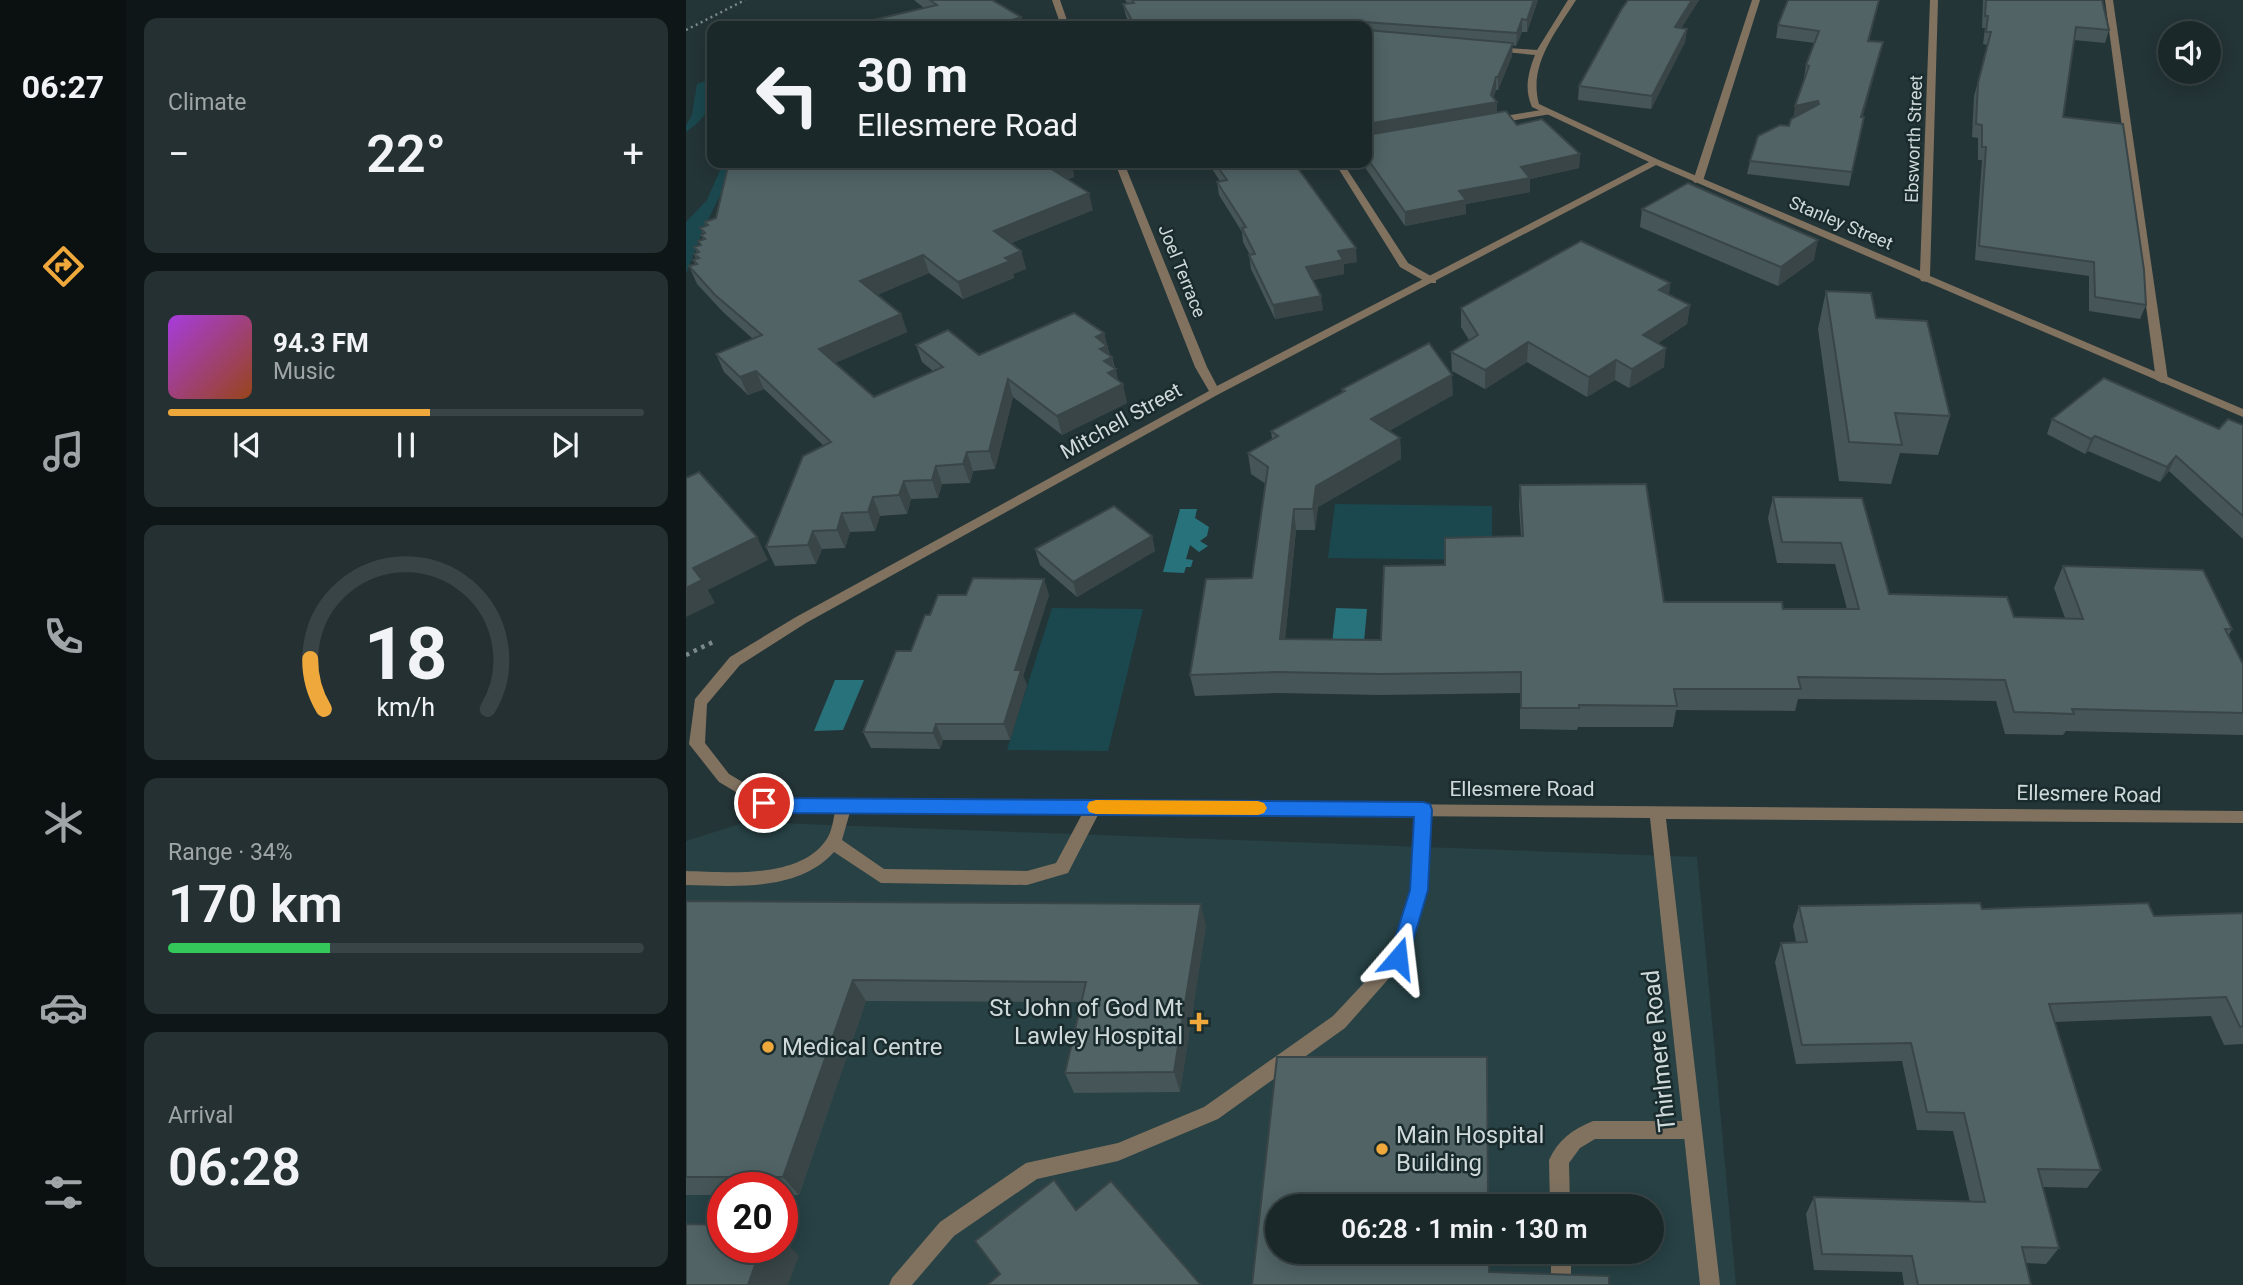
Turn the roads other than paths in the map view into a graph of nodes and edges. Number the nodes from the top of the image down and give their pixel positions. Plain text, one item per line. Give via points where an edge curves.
1 (1056, 0) edge
2 (1572, 0) edge
3 (1756, 0) edge
4 (1934, 0) edge
5 (2109, 0) edge
6 (1063, 21) edge
7 (1488, 48) edge
8 (1541, 52) junction
9 (1548, 112) junction
10 (1483, 123) edge
11 (1656, 162) junction
12 (1121, 168) edge
13 (1342, 168) edge
14 (1698, 181) junction
15 (1925, 279) junction
16 (1432, 281) junction
17 (2162, 380) junction
18 (1215, 392) junction
19 (2243, 413) edge
20 (724, 778) joint
21 (844, 805) junction
22 (1094, 807) junction
23 (1423, 810) junction
24 (1657, 811) junction
25 (2243, 817) edge
26 (833, 842) junction
27 (686, 878) edge
28 (1693, 1130) junction
29 (1560, 1194) edge
30 (1561, 1264) edge
31 (899, 1285) edge
32 (1561, 1285) edge
33 (1710, 1285) edge

1 - 6 street
2 - 8 street
3 - 14 street
4 - 15 street, Ebsworth Street
5 - 17 street
7 - 8 street
8 - 9 street via 1530,94 1535,105
9 - 10 street
9 - 11 street, Stanley Street
11 - 14 street, Stanley Street
11 - 16 street, Mitchell Street
12 - 18 street, Joel Terrace
13 - 16 street via 1404,265
14 - 15 street, Stanley Street
15 - 17 street, Stanley Street
16 - 18 street, Mitchell Street
17 - 19 street, Stanley Street
18 - 20 street, Mitchell Street via 801,620 736,662 700,703 697,744
20 - 21 street, Ellesmere Road via 768,806
21 - 22 street, Ellesmere Road
21 - 26 street
22 - 23 street, Ellesmere Road
22 - 26 street via 1062,868 1027,878 881,876
23 - 24 street, Ellesmere Road
23 - 31 street via 1419,890 1398,958 1339,1022 1211,1113 1118,1152 1033,1170 947,1229
24 - 25 street, Ellesmere Road
24 - 28 street, Thirlmere Road
26 - 27 street via 802,870 758,878
28 - 29 street via 1593,1130 1573,1140 1559,1160
28 - 33 street, Thirlmere Road
30 - 32 street

